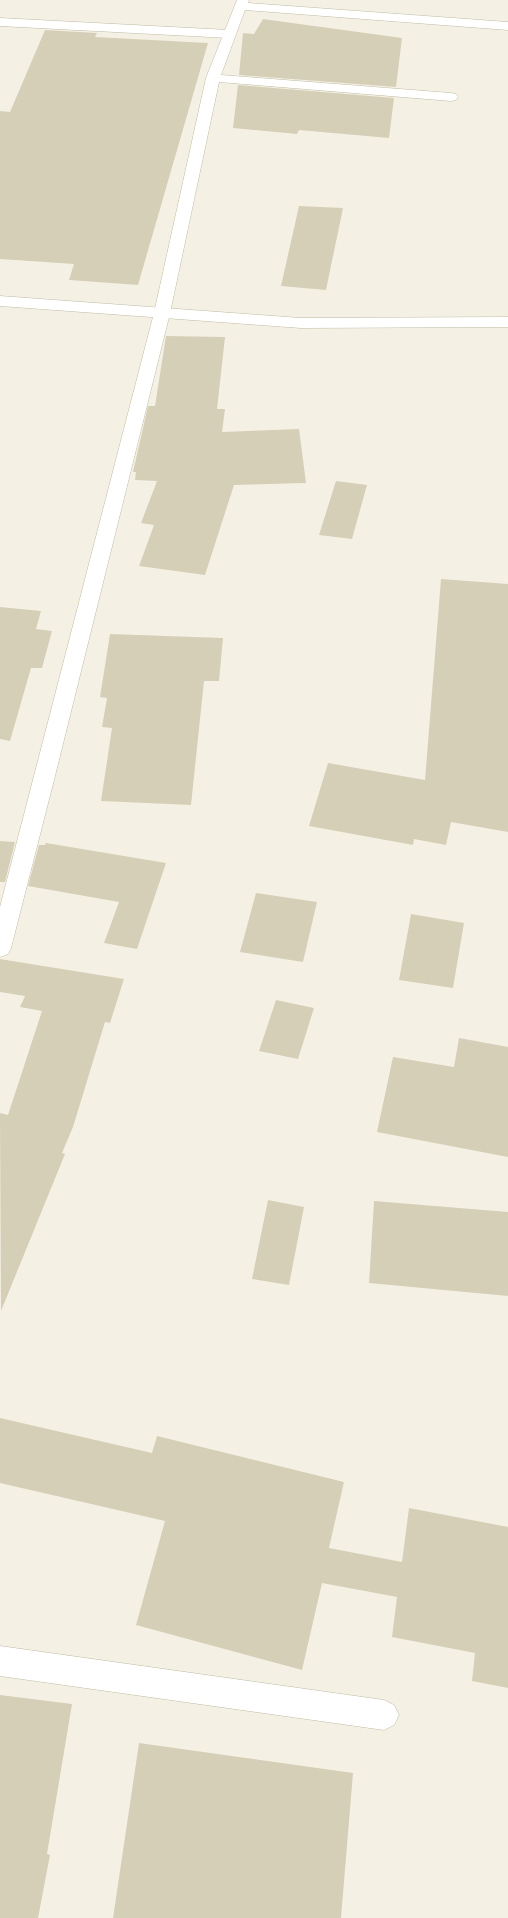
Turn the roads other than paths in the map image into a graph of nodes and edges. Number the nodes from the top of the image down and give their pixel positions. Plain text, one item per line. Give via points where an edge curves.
1 (242, 3) edge
2 (0, 22) edge
3 (508, 26) edge
4 (229, 34) junction
5 (213, 78) junction
6 (451, 97) dead end
7 (0, 301) edge
8 (162, 313) junction
9 (508, 322) edge
10 (0, 948) edge
11 (0, 1661) edge
12 (384, 1715) dead end

1 - 3 street
1 - 4 street
2 - 4 street
4 - 5 street
5 - 6 street
5 - 8 street
7 - 8 street
8 - 9 street via 301,323
8 - 10 street
11 - 12 street

